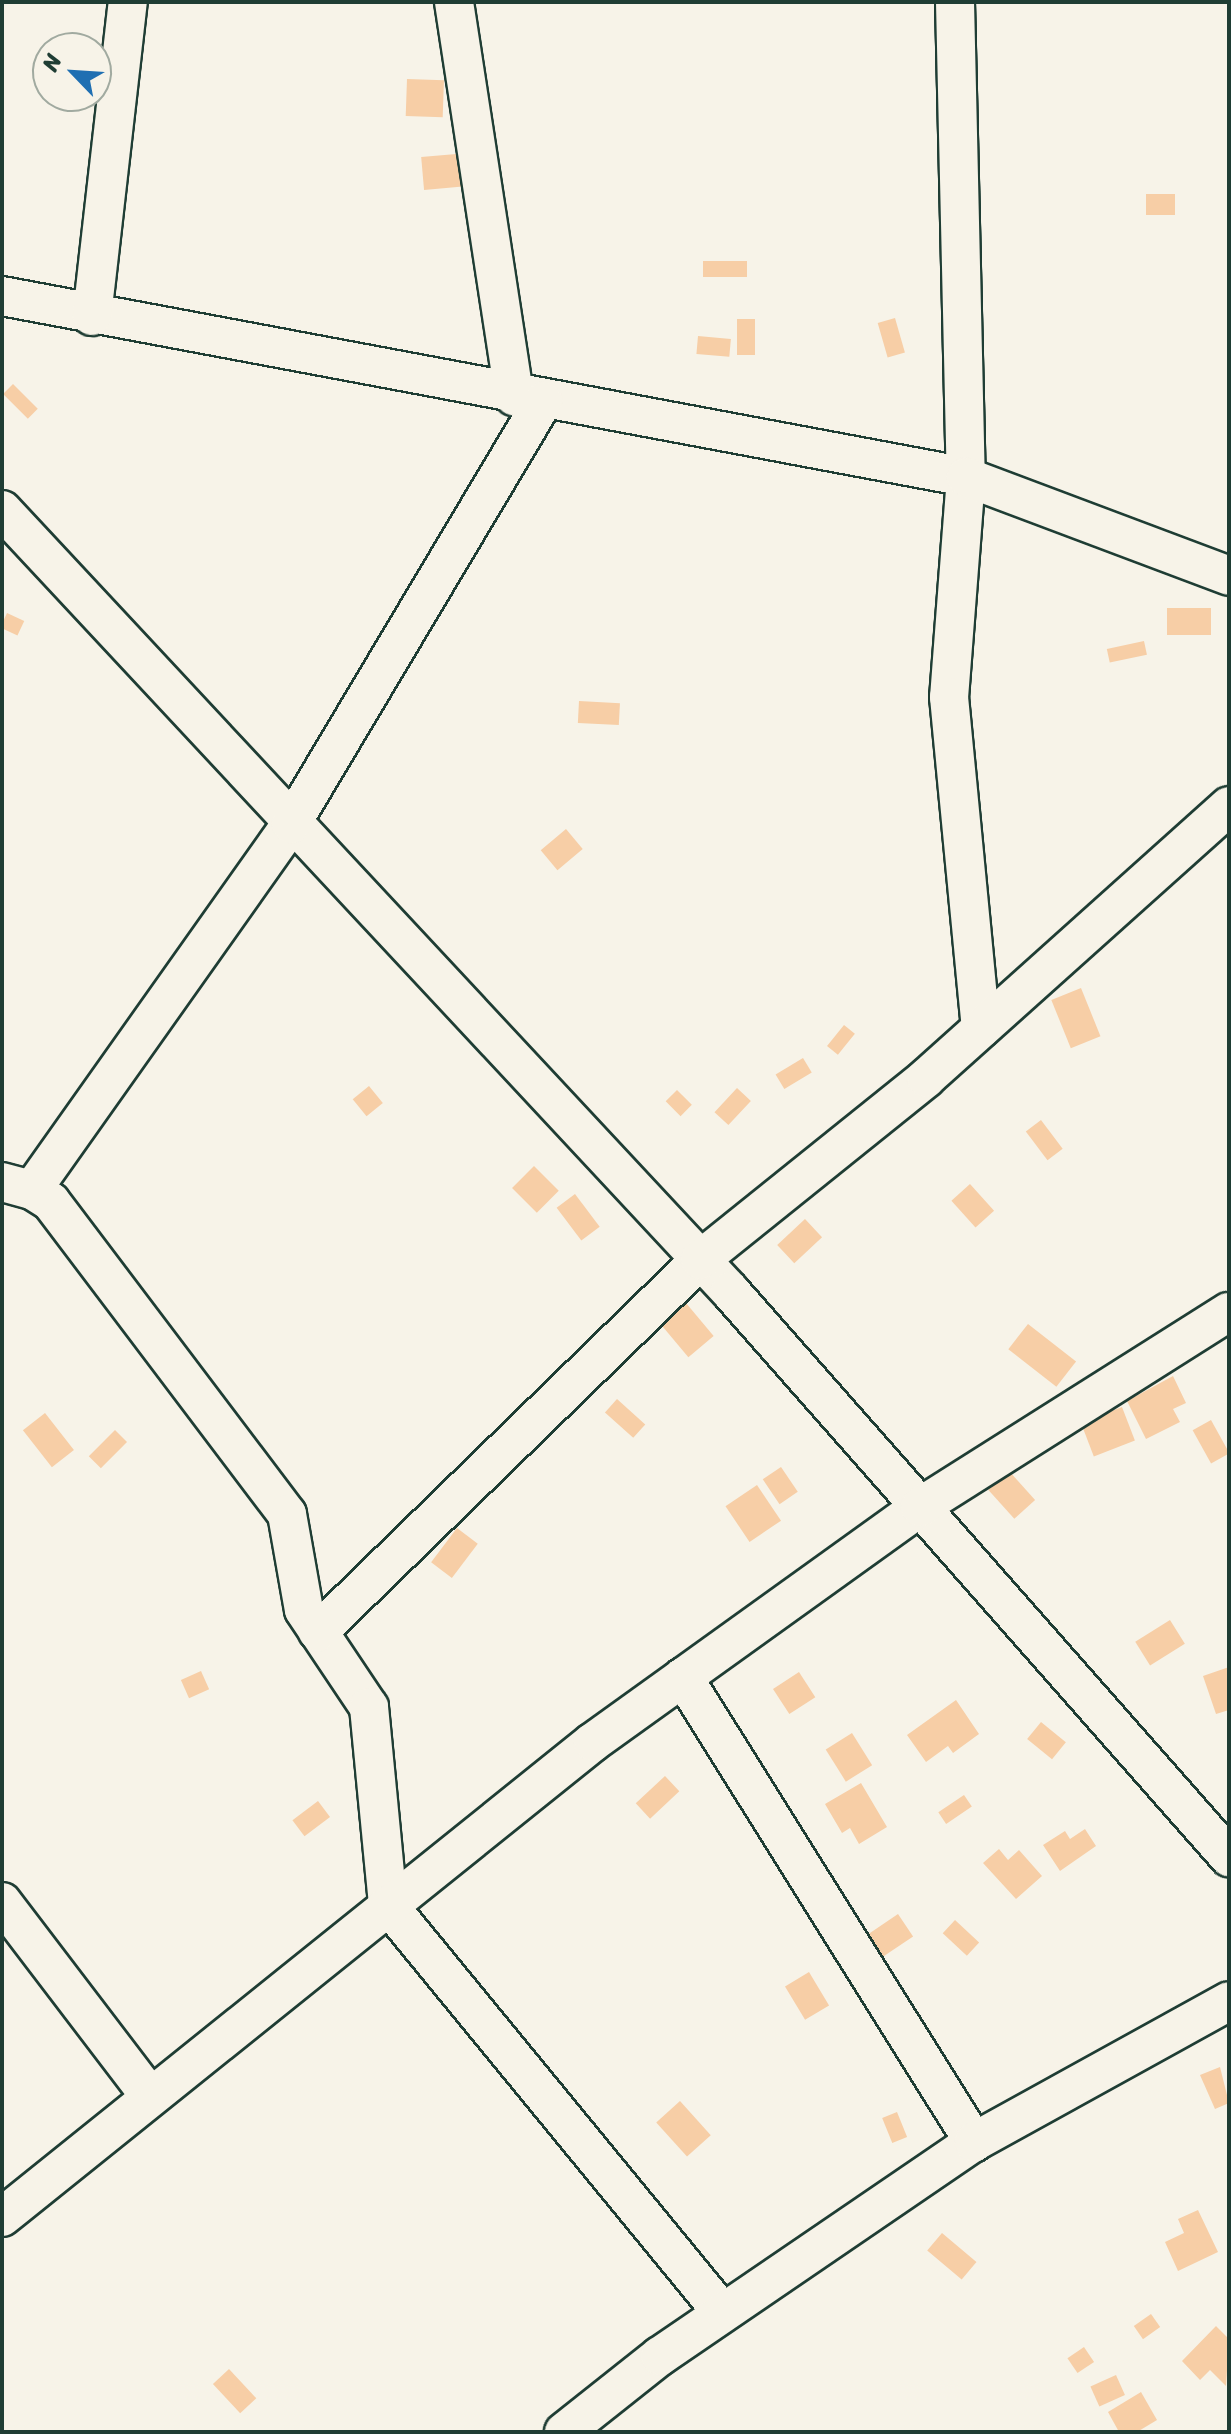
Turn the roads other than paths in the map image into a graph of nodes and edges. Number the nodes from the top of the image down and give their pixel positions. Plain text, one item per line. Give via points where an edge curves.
1 (128, 2) edge
2 (454, 2) edge
3 (955, 2) edge
4 (2, 296) edge
5 (92, 316) junction
6 (529, 398) junction
7 (966, 477) junction
8 (2, 510) edge
9 (1229, 576) edge
10 (1229, 806) edge
11 (291, 824) junction
12 (981, 1028) junction
13 (17, 1186) edge
14 (700, 1260) junction
15 (1229, 1312) edge
16 (920, 1507) junction
17 (318, 1632) junction
18 (683, 1677) junction
19 (1229, 1857) edge
20 (2, 1902) edge
21 (388, 1905) junction
22 (1229, 2001) edge
23 (150, 2096) junction
24 (974, 2142) junction
25 (2, 2217) edge
26 (722, 2312) junction
27 (564, 2432) edge

1 - 5 street
2 - 6 street
3 - 7 street
4 - 5 street
5 - 6 street
6 - 7 street
6 - 11 street
7 - 9 street
7 - 12 street via 949,697
8 - 11 street
10 - 12 street
11 - 13 street
11 - 14 street
12 - 14 street
13 - 17 street via 51,1202 287,1514 304,1610
14 - 16 street
14 - 17 street
15 - 16 street
16 - 18 street
16 - 19 street
17 - 21 street via 369,1707
18 - 21 street
18 - 24 street
20 - 23 street
21 - 23 street
21 - 26 street
22 - 24 street
23 - 25 street
24 - 26 street
26 - 27 street

